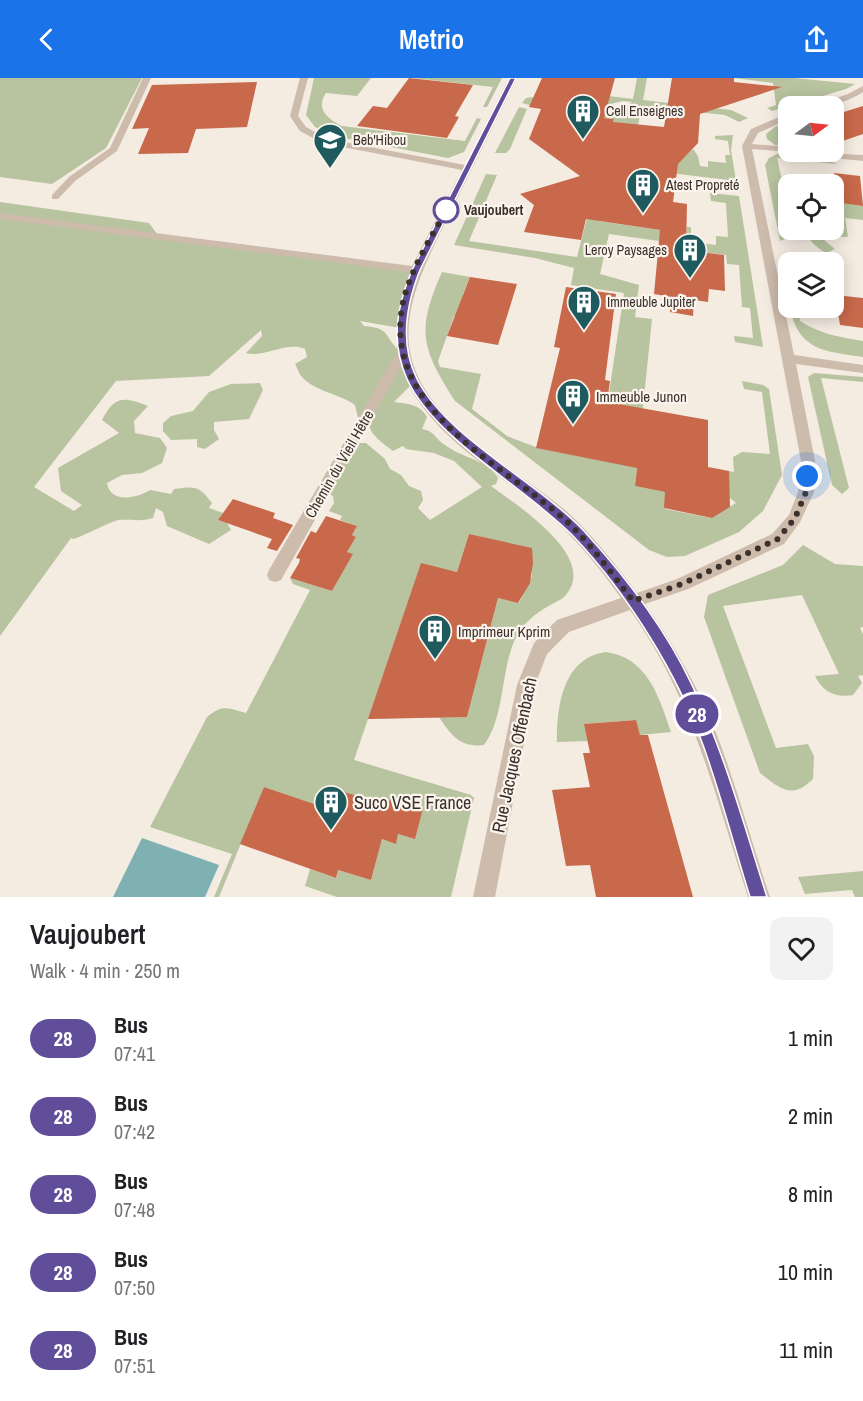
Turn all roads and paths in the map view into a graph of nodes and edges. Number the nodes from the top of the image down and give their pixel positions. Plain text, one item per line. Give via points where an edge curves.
1 (147, 78) edge
2 (304, 78) edge
3 (513, 78) edge
4 (863, 88) edge
5 (844, 98) edge
6 (778, 121) edge
7 (747, 146) junction
8 (778, 149) edge
9 (844, 156) edge
10 (863, 158) edge
11 (467, 168) junction
12 (55, 197) dead end
13 (0, 216) edge
14 (416, 270) junction
15 (403, 352) junction
16 (789, 359) junction
17 (863, 369) edge
18 (275, 575) dead end
19 (633, 601) junction
20 (484, 897) edge
21 (759, 897) edge

1 - 12 street via 114,149 72,178
2 - 11 street via 294,116 303,129 325,141
3 - 11 street
4 - 5 street
6 - 7 street via 754,131
7 - 8 street
7 - 16 street, Rue Jacques Offenbach
9 - 10 street
11 - 14 street
13 - 14 street
14 - 15 street via 401,313
15 - 18 street, Chemin du Vieil Hêtre
15 - 19 street via 412,379 436,414 571,526
16 - 17 street
16 - 19 street, Rue Jacques Offenbach via 808,460 806,492 795,518 778,539 682,584
19 - 20 street, Rue Jacques Offenbach via 563,627 540,649 526,685
19 - 21 street via 686,686 710,744

